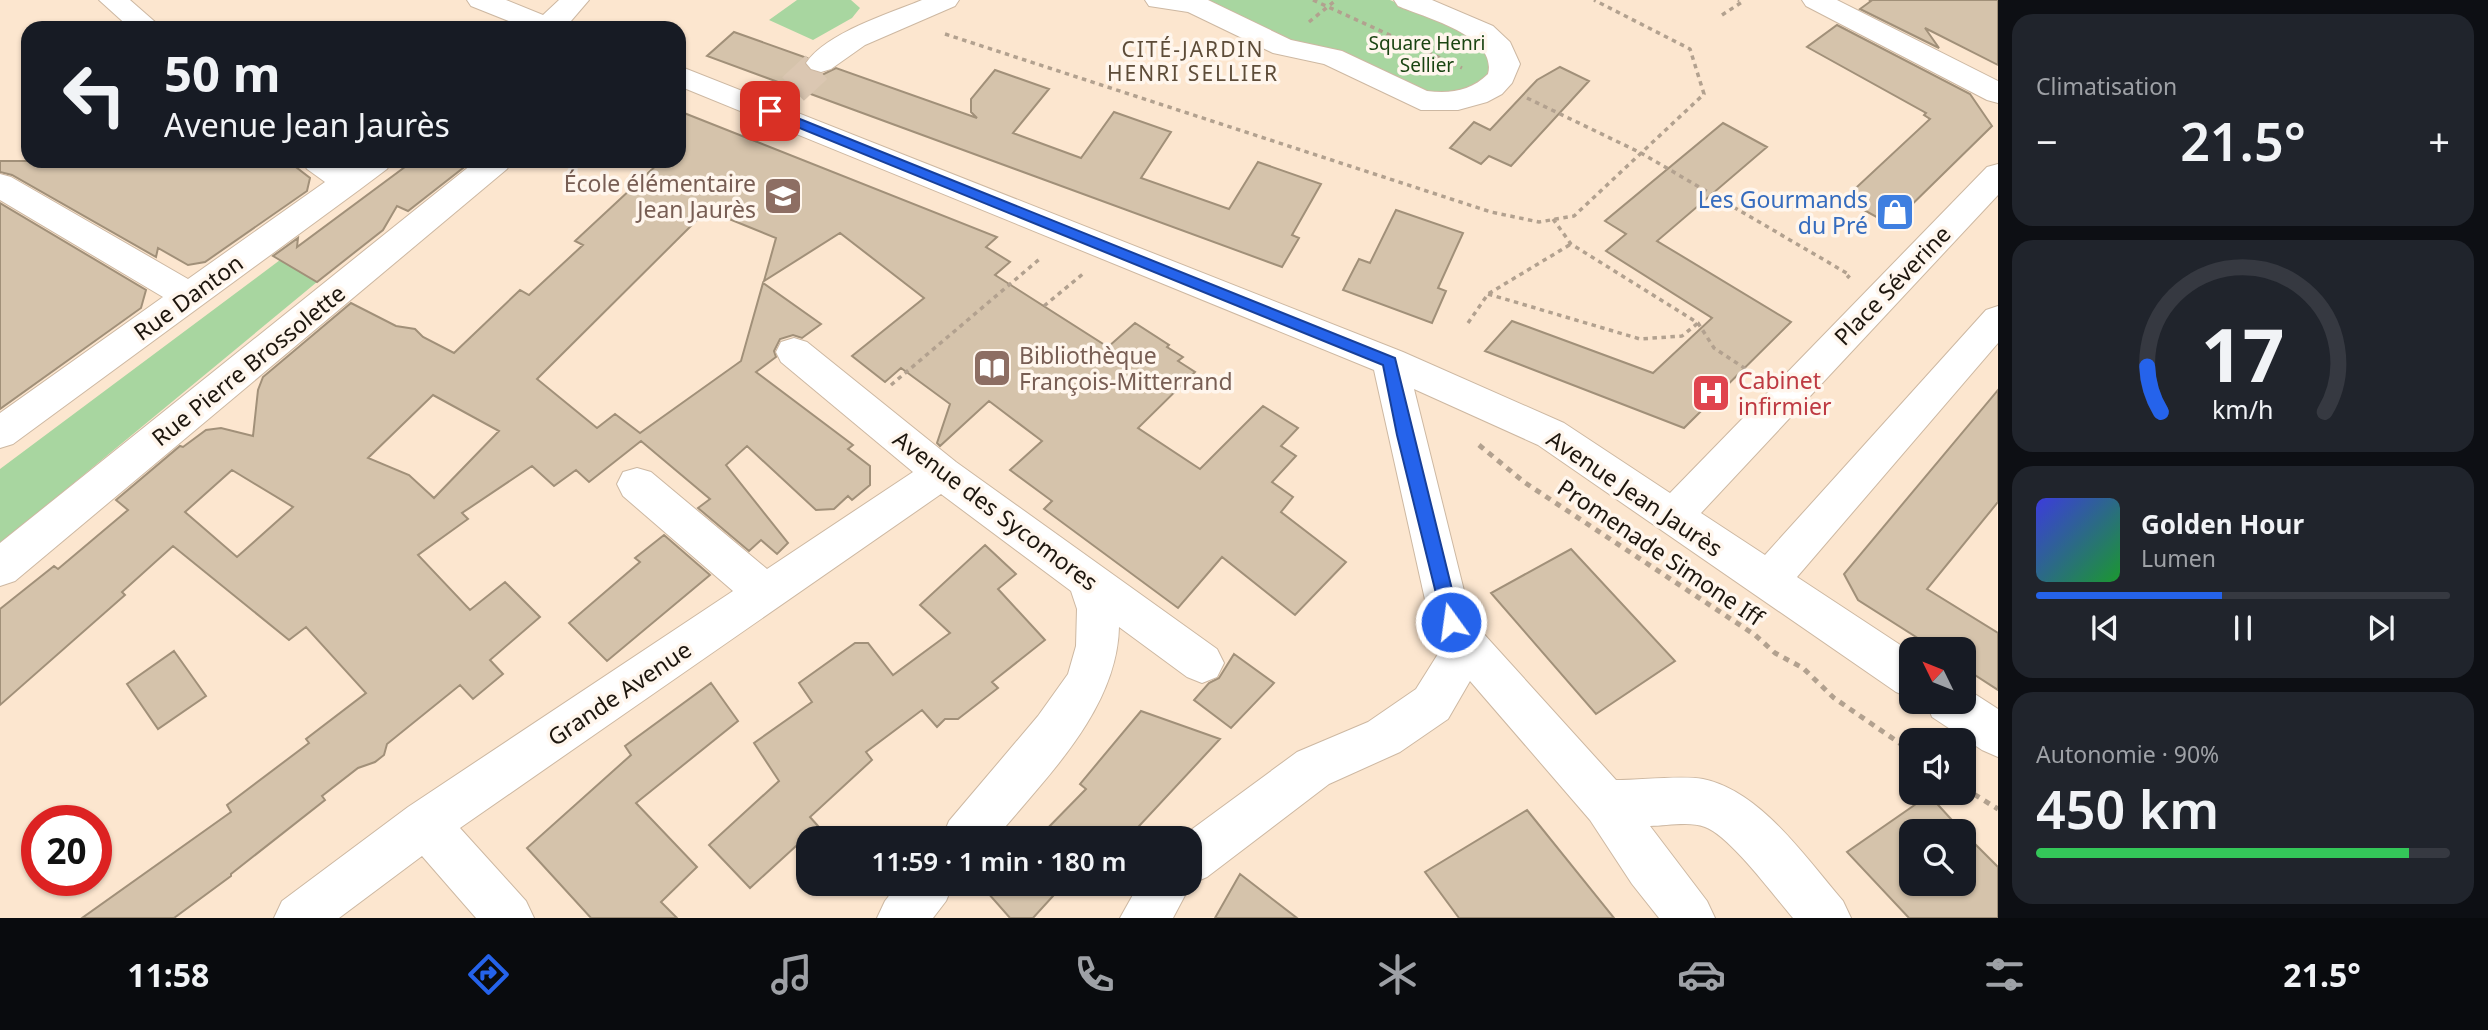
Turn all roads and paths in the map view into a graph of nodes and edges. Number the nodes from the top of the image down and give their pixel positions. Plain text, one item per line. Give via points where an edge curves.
1 (113, 0) edge
2 (481, 0) edge
3 (575, 0) edge
4 (945, 0) edge
5 (1159, 0) edge
6 (1313, 0) edge
7 (1336, 0) edge
8 (1408, 0) edge
9 (1594, 0) edge
10 (1738, 0) edge
11 (1816, 0) edge
12 (1328, 6) junction
13 (1722, 15) dead end
14 (139, 21) edge
15 (531, 21) edge
16 (555, 21) edge
17 (1307, 24) dead end
18 (938, 31) dead end
19 (821, 63) tunnel mouth
20 (686, 78) edge
21 (1497, 84) junction
22 (793, 89) tunnel mouth
23 (1998, 93) edge
24 (770, 111) junction
25 (1641, 153) junction
26 (328, 168) edge
27 (366, 168) edge
28 (487, 168) edge
29 (1998, 175) edge
30 (348, 181) junction
31 (0, 185) edge
32 (1553, 219) junction
33 (1571, 244) junction
34 (1044, 256) dead end
35 (1089, 268) dead end
36 (1841, 285) dead end
37 (1488, 295) junction
38 (189, 296) junction
39 (1044, 306) dead end
40 (1998, 319) edge
41 (1468, 323) dead end
42 (1698, 323) junction
43 (794, 352) dead end
44 (1985, 355) edge
45 (1390, 362) junction
46 (1765, 365) dead end
47 (1755, 375) junction
48 (864, 409) junction
49 (1769, 414) junction
50 (0, 433) edge
51 (1478, 444) dead end
52 (942, 473) junction
53 (637, 484) dead end
54 (1672, 517) junction
55 (0, 568) edge
56 (1088, 579) junction
57 (1768, 581) junction
58 (766, 594) junction
59 (1466, 646) junction
60 (1202, 663) dead end
61 (1899, 669) edge
62 (1966, 714) edge
63 (1998, 735) edge
64 (1899, 743) edge
65 (1976, 795) edge
66 (1606, 804) junction
67 (1998, 809) edge
68 (425, 824) junction
69 (976, 826) edge
70 (1202, 851) edge
71 (919, 896) edge
72 (1159, 896) edge
73 (299, 918) edge
74 (509, 918) edge
75 (902, 918) edge
76 (1145, 918) edge
77 (1690, 918) edge
78 (1826, 918) edge

1 - 14 street
2 - 15 street
3 - 16 street
4 - 19 street via 855,39
5 - 21 street via 1194,4 1283,47 1332,57 1421,100 1446,104 1477,97
6 - 12 path
7 - 12 path
8 - 21 street via 1494,40 1505,66
9 - 25 path via 1690,49 1704,94
10 - 13 path via 1742,2
11 - 23 street
12 - 17 path
12 - 21 path
18 - 32 path via 1491,212 1539,222
20 - 24 street, Avenue Jean Jaurès
21 - 25 path
22 - 24 street
24 - 45 street, Avenue Jean Jaurès
25 - 32 path via 1574,216
25 - 36 path via 1850,275
26 - 30 street
27 - 30 street, Rue Danton
28 - 55 street, Rue Pierre Brossolette
29 - 49 street, Place Séverine
30 - 38 street, Rue Danton
31 - 38 street
32 - 33 path
33 - 37 path
33 - 42 path
34 - 48 path
35 - 39 path
37 - 41 path
37 - 42 path via 1640,339 1682,336
38 - 50 street, Rue Danton
40 - 44 street
42 - 47 path via 1714,348
43 - 48 street, Avenue des Sycomores
44 - 57 street
45 - 54 street, Avenue Jean Jaurès via 1551,434
45 - 59 street via 1451,622
46 - 47 path
47 - 49 path via 1738,393
48 - 52 street, Avenue des Sycomores
49 - 54 street, Place Séverine
51 - 64 path, Promenade Simone Iff via 1524,482 1803,668 1834,698
52 - 56 street, Avenue des Sycomores
52 - 58 street, Grande Avenue
53 - 58 street
54 - 57 street, Avenue Jean Jaurès
56 - 60 street, Avenue des Sycomores
56 - 69 street via 1098,609 1097,646 1087,683
57 - 61 street, Avenue Jean Jaurès
58 - 68 street, Grande Avenue
59 - 66 street
59 - 70 street via 1433,704 1384,737 1312,768
62 - 63 street
65 - 67 path
66 - 77 street
66 - 78 street via 1702,802 1728,813
68 - 73 street, Grande Avenue
68 - 74 street
71 - 75 street
72 - 76 street

